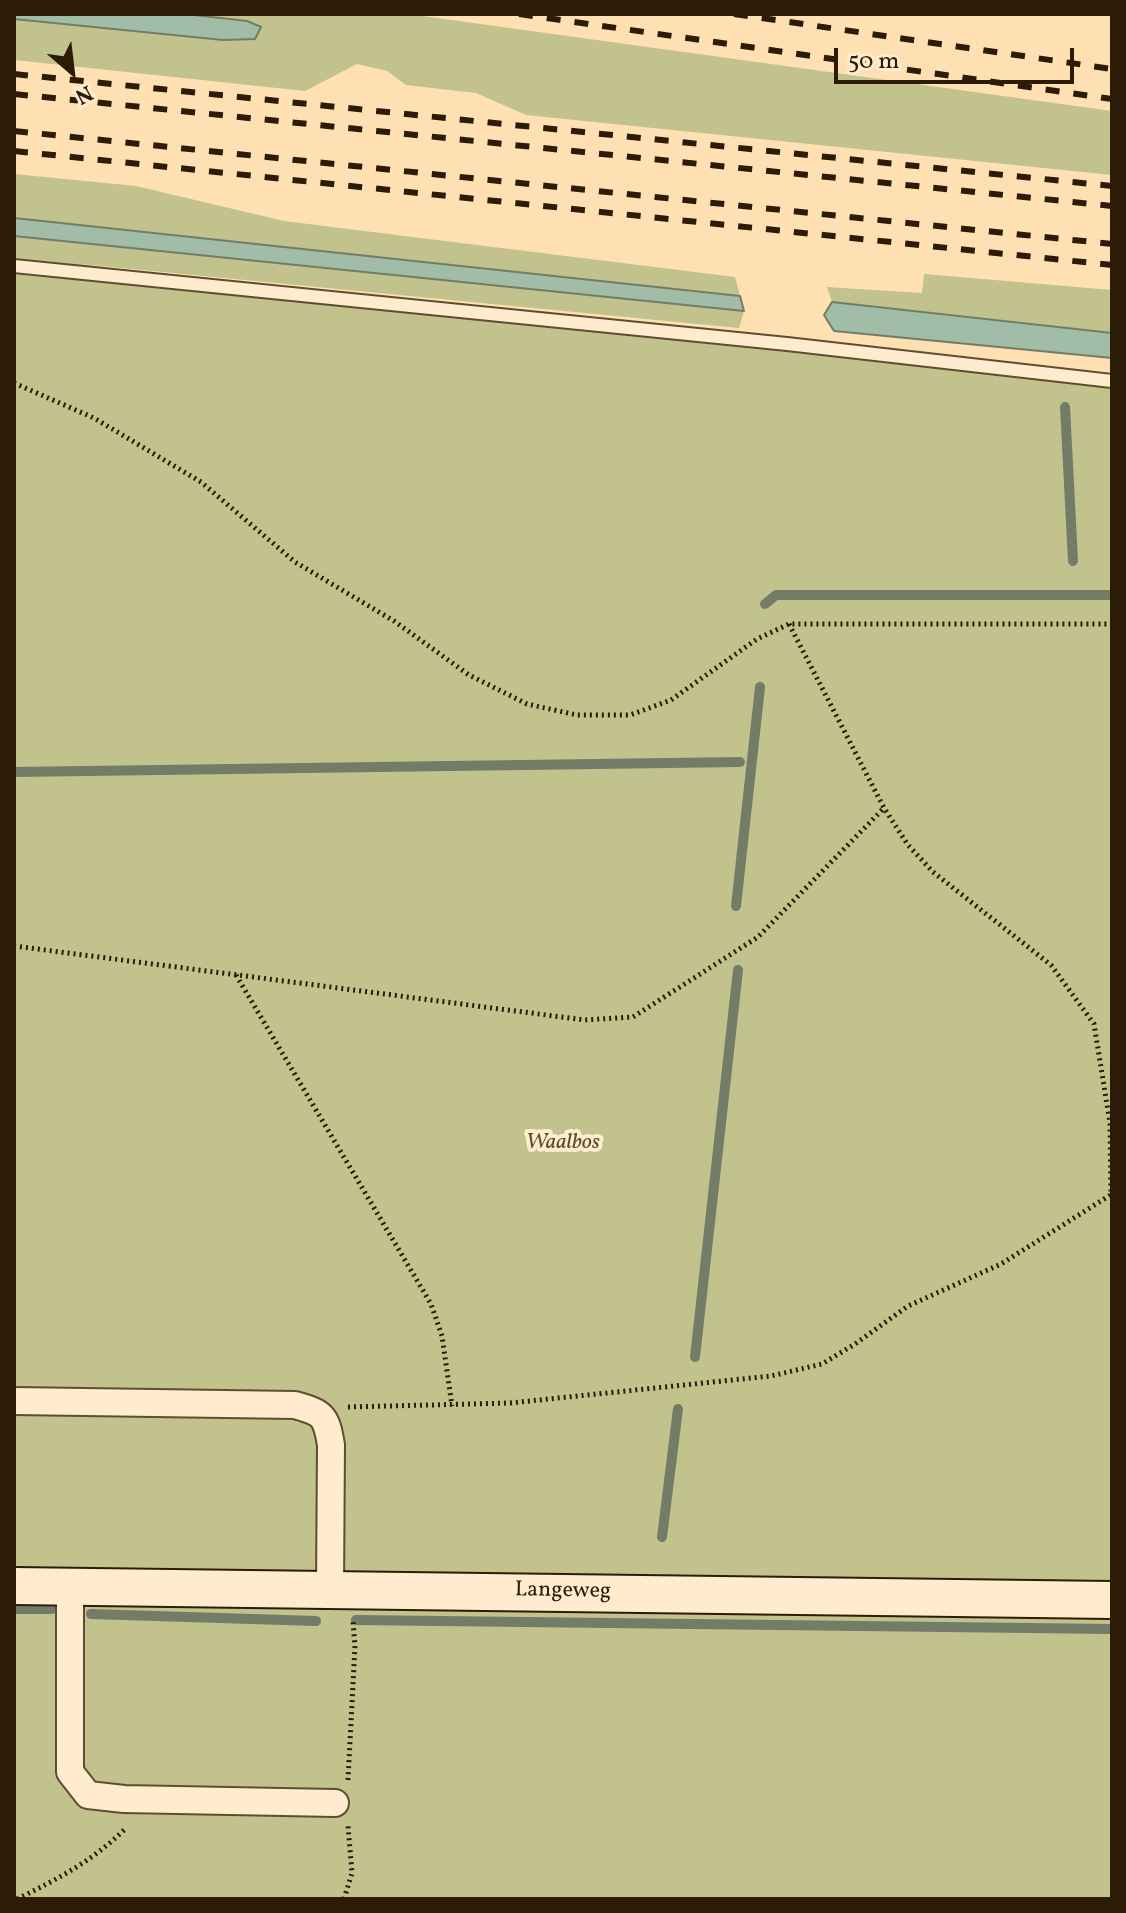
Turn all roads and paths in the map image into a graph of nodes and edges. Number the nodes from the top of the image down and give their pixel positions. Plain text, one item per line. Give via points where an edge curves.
1 (14, 266) edge
2 (1112, 381) edge
3 (14, 383) edge
4 (789, 624) junction
5 (1112, 624) edge
6 (884, 808) junction
7 (14, 946) edge
8 (236, 974) junction
9 (1112, 1194) edge
10 (14, 1401) edge
11 (452, 1406) junction
12 (319, 1412) junction
13 (14, 1586) edge
14 (70, 1586) junction
15 (341, 1589) junction
16 (1112, 1600) edge
17 (156, 1799) junction
18 (343, 1804) junction
19 (17, 1899) edge
20 (344, 1899) edge

1 - 2 lane
3 - 4 path via 94,418 201,482 295,562 394,621 469,675 527,704 577,715 630,715 671,700 757,639
4 - 5 path
4 - 6 path
6 - 8 path via 758,937 633,1017 585,1020
6 - 9 path via 933,872 1051,965 1094,1024 1110,1123
7 - 8 path
8 - 11 path via 431,1304 442,1336
9 - 11 path via 1001,1264 908,1306 822,1364 771,1376
10 - 12 street via 295,1405
11 - 12 path
12 - 15 street via 331,1445
13 - 14 main road, Langeweg
14 - 15 main road, Langeweg
14 - 17 street via 70,1772 88,1795
15 - 16 main road, Langeweg
15 - 18 path via 355,1646
17 - 18 street
17 - 19 path via 106,1848
18 - 20 path via 352,1873

